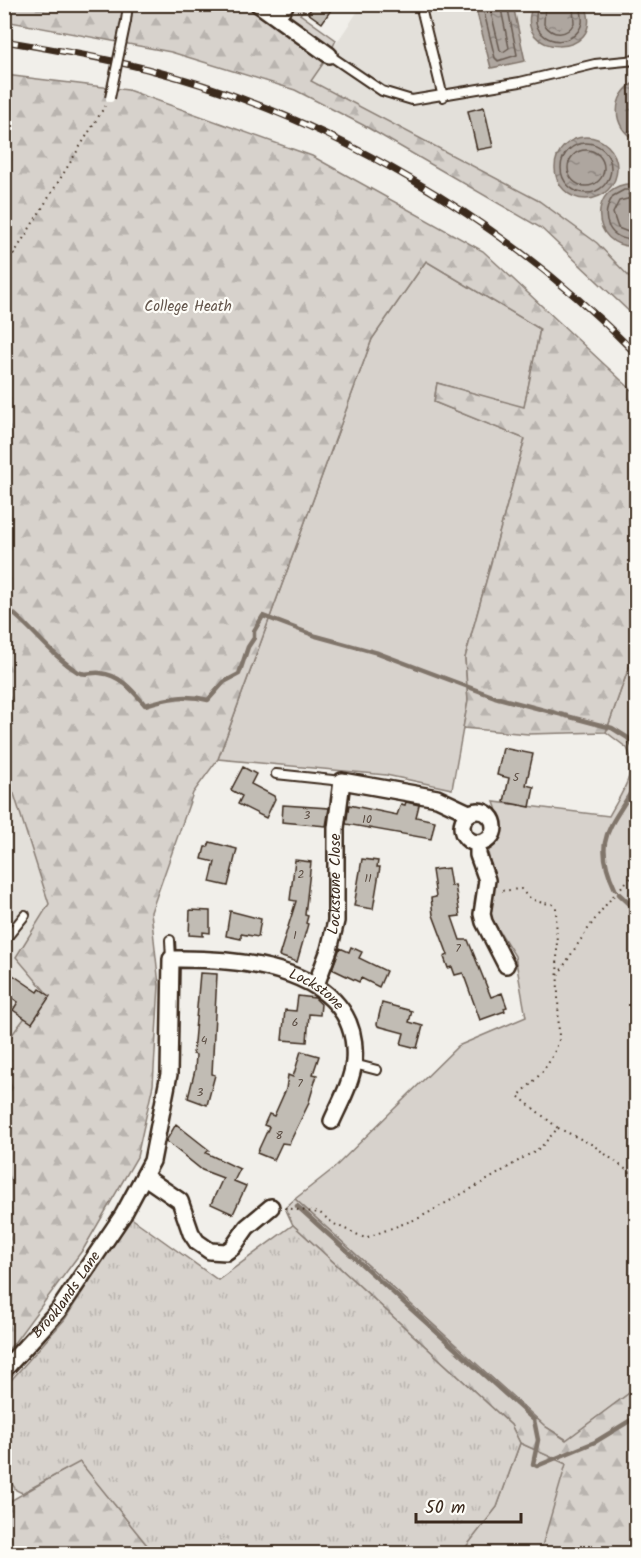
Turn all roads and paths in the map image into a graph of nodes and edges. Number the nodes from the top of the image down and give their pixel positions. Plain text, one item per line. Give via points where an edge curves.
1 (128, 4) edge
2 (258, 4) edge
3 (286, 4) edge
4 (420, 4) edge
5 (277, 17) junction
6 (329, 55) joint
7 (636, 60) edge
8 (443, 97) junction
9 (110, 98) joint
10 (4, 270) edge
11 (276, 774) dead end
12 (342, 781) junction
13 (469, 813) junction
14 (478, 843) junction
15 (636, 873) edge
16 (487, 892) junction
17 (25, 915) dead end
18 (170, 940) dead end
19 (4, 941) edge
20 (171, 959) junction
21 (506, 964) dead end
22 (557, 975) junction
23 (316, 985) junction
24 (354, 1064) junction
25 (377, 1070) dead end
26 (332, 1121) dead end
27 (558, 1128) junction
28 (145, 1177) junction
29 (636, 1177) edge
30 (271, 1207) dead end
31 (293, 1209) dead end
32 (4, 1370) edge

1 - 9 lane, bridge
2 - 5 street
3 - 5 street
4 - 8 lane
5 - 6 street
6 - 8 lane via 395,97
7 - 8 lane via 595,64
9 - 10 path
11 - 12 lane
12 - 13 street via 437,798
12 - 23 street, Lockstone Close via 336,828 336,921
13 - 14 street via 462,831 468,840
13 - 14 street via 485,812 494,825 492,836
14 - 16 street
15 - 22 path via 589,927
16 - 21 street via 484,922
16 - 22 path via 521,888 526,896 556,908
17 - 19 lane
18 - 20 lane
20 - 23 street, Lockstone via 229,961
20 - 28 street via 169,1074 160,1127
22 - 27 path via 559,1040 553,1059 518,1096
23 - 24 street, Lockstone via 331,995 348,1021
24 - 25 lane
24 - 26 street, Lockstone
27 - 29 path via 593,1145
27 - 31 path via 541,1146 494,1176 419,1218 365,1238 320,1213
28 - 30 street via 180,1201 191,1233 210,1251 226,1252 233,1247 247,1227
28 - 32 street, Brooklands Lane via 58,1311

